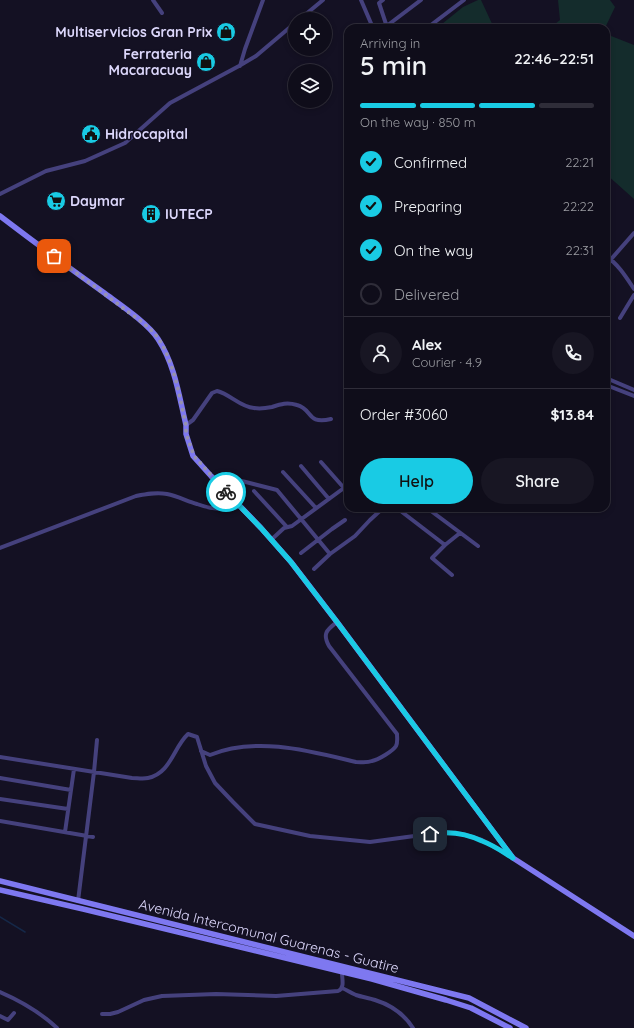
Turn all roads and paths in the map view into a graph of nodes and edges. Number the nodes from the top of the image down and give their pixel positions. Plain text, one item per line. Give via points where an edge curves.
1 (153, 0) edge
2 (263, 0) edge
3 (323, 0) edge
4 (363, 0) edge
5 (382, 0) edge
6 (421, 0) edge
7 (464, 0) edge
8 (308, 12) edge
9 (162, 13) dead end
10 (372, 24) edge
11 (385, 24) edge
12 (390, 24) edge
13 (432, 24) edge
14 (288, 29) edge
15 (239, 66) junction
16 (0, 194) edge
17 (0, 216) edge
18 (634, 233) edge
19 (611, 259) joint
20 (634, 289) edge
21 (634, 295) edge
22 (620, 318) dead end
23 (610, 380) edge
24 (610, 387) edge
25 (634, 390) edge
26 (634, 396) edge
27 (331, 419) dead end
28 (186, 425) junction
29 (321, 462) dead end
30 (301, 466) dead end
31 (283, 472) dead end
32 (222, 476) dead end
33 (344, 484) edge
34 (344, 488) edge
35 (254, 491) dead end
36 (329, 499) junction
37 (240, 506) junction
38 (316, 508) junction
39 (379, 512) edge
40 (402, 512) dead end
41 (432, 512) edge
42 (301, 518) junction
43 (345, 520) dead end
44 (287, 527) junction
45 (460, 533) junction
46 (318, 539) junction
47 (272, 540) junction
48 (445, 545) junction
49 (478, 546) dead end
50 (0, 548) edge
51 (301, 553) dead end
52 (330, 554) junction
53 (314, 569) dead end
54 (452, 575) dead end
55 (337, 622) junction
56 (97, 740) dead end
57 (201, 751) junction
58 (0, 757) edge
59 (74, 769) junction
60 (94, 772) junction
61 (0, 778) edge
62 (71, 790) junction
63 (0, 799) edge
64 (68, 809) junction
65 (0, 821) edge
66 (65, 832) junction
67 (87, 836) junction
68 (93, 837) dead end
69 (513, 858) junction
70 (0, 882) edge
71 (0, 890) edge
72 (78, 901) junction
73 (634, 936) edge
74 (342, 973) junction
75 (342, 988) junction
76 (0, 992) edge
77 (14, 1013) dead end
78 (102, 1014) dead end
79 (0, 1016) edge
80 (57, 1028) edge
81 (413, 1028) edge
82 (510, 1028) edge
83 (526, 1028) edge

1 - 9 street
2 - 15 street
3 - 8 street
4 - 10 street
5 - 11 street via 379,2
6 - 12 street
7 - 13 street
14 - 15 street via 256,56
15 - 16 street via 170,103 125,143 85,161 46,171
17 - 28 main road via 153,332 174,373
18 - 19 street
19 - 20 street
21 - 22 street
23 - 25 street
24 - 26 street
27 - 28 street via 315,420 302,406 289,403 252,408 217,391 212,393 193,420
28 - 37 main road via 186,434 194,456
29 - 33 street
30 - 36 street
31 - 38 street
32 - 42 street via 277,490
34 - 36 street
35 - 44 street
36 - 38 street
37 - 47 main road
37 - 50 street via 236,509 215,508 168,494 152,493 136,496
38 - 42 street
39 - 52 street via 355,536
40 - 48 street
41 - 45 street
42 - 44 street
42 - 46 street
43 - 46 street
44 - 47 street
45 - 48 street
45 - 49 street
46 - 51 street
46 - 52 street
47 - 55 main road
48 - 54 street via 432,558
52 - 53 street
55 - 57 street via 329,628 326,640 396,734 398,740 390,752 373,761 356,762 279,747 241,748 210,755
55 - 69 main road
56 - 60 street
57 - 60 street via 197,737 188,734 160,773 148,778
57 - 69 street via 215,783 255,824 310,836 370,842 444,832 462,834 482,840
58 - 59 street
59 - 60 street
59 - 62 street
60 - 67 street
61 - 62 street
62 - 64 street
63 - 64 street
64 - 66 street
65 - 66 street
66 - 67 street
67 - 68 street
67 - 72 street
69 - 73 main road
70 - 72 main road, Avenida Intercomunal Guarenas - Guatire
71 - 74 main road, Avenida Intercomunal Guarenas - Guatire
72 - 83 main road, Avenida Intercomunal Guarenas - Guatire via 469,998
74 - 75 street
74 - 82 main road, Avenida Intercomunal Guarenas - Guatire via 372,979 471,1008
75 - 78 street via 338,991 276,996 162,996 144,1000 114,1013
75 - 81 street via 386,1004 404,1017
76 - 80 street via 31,1007
77 - 79 street via 8,1020

